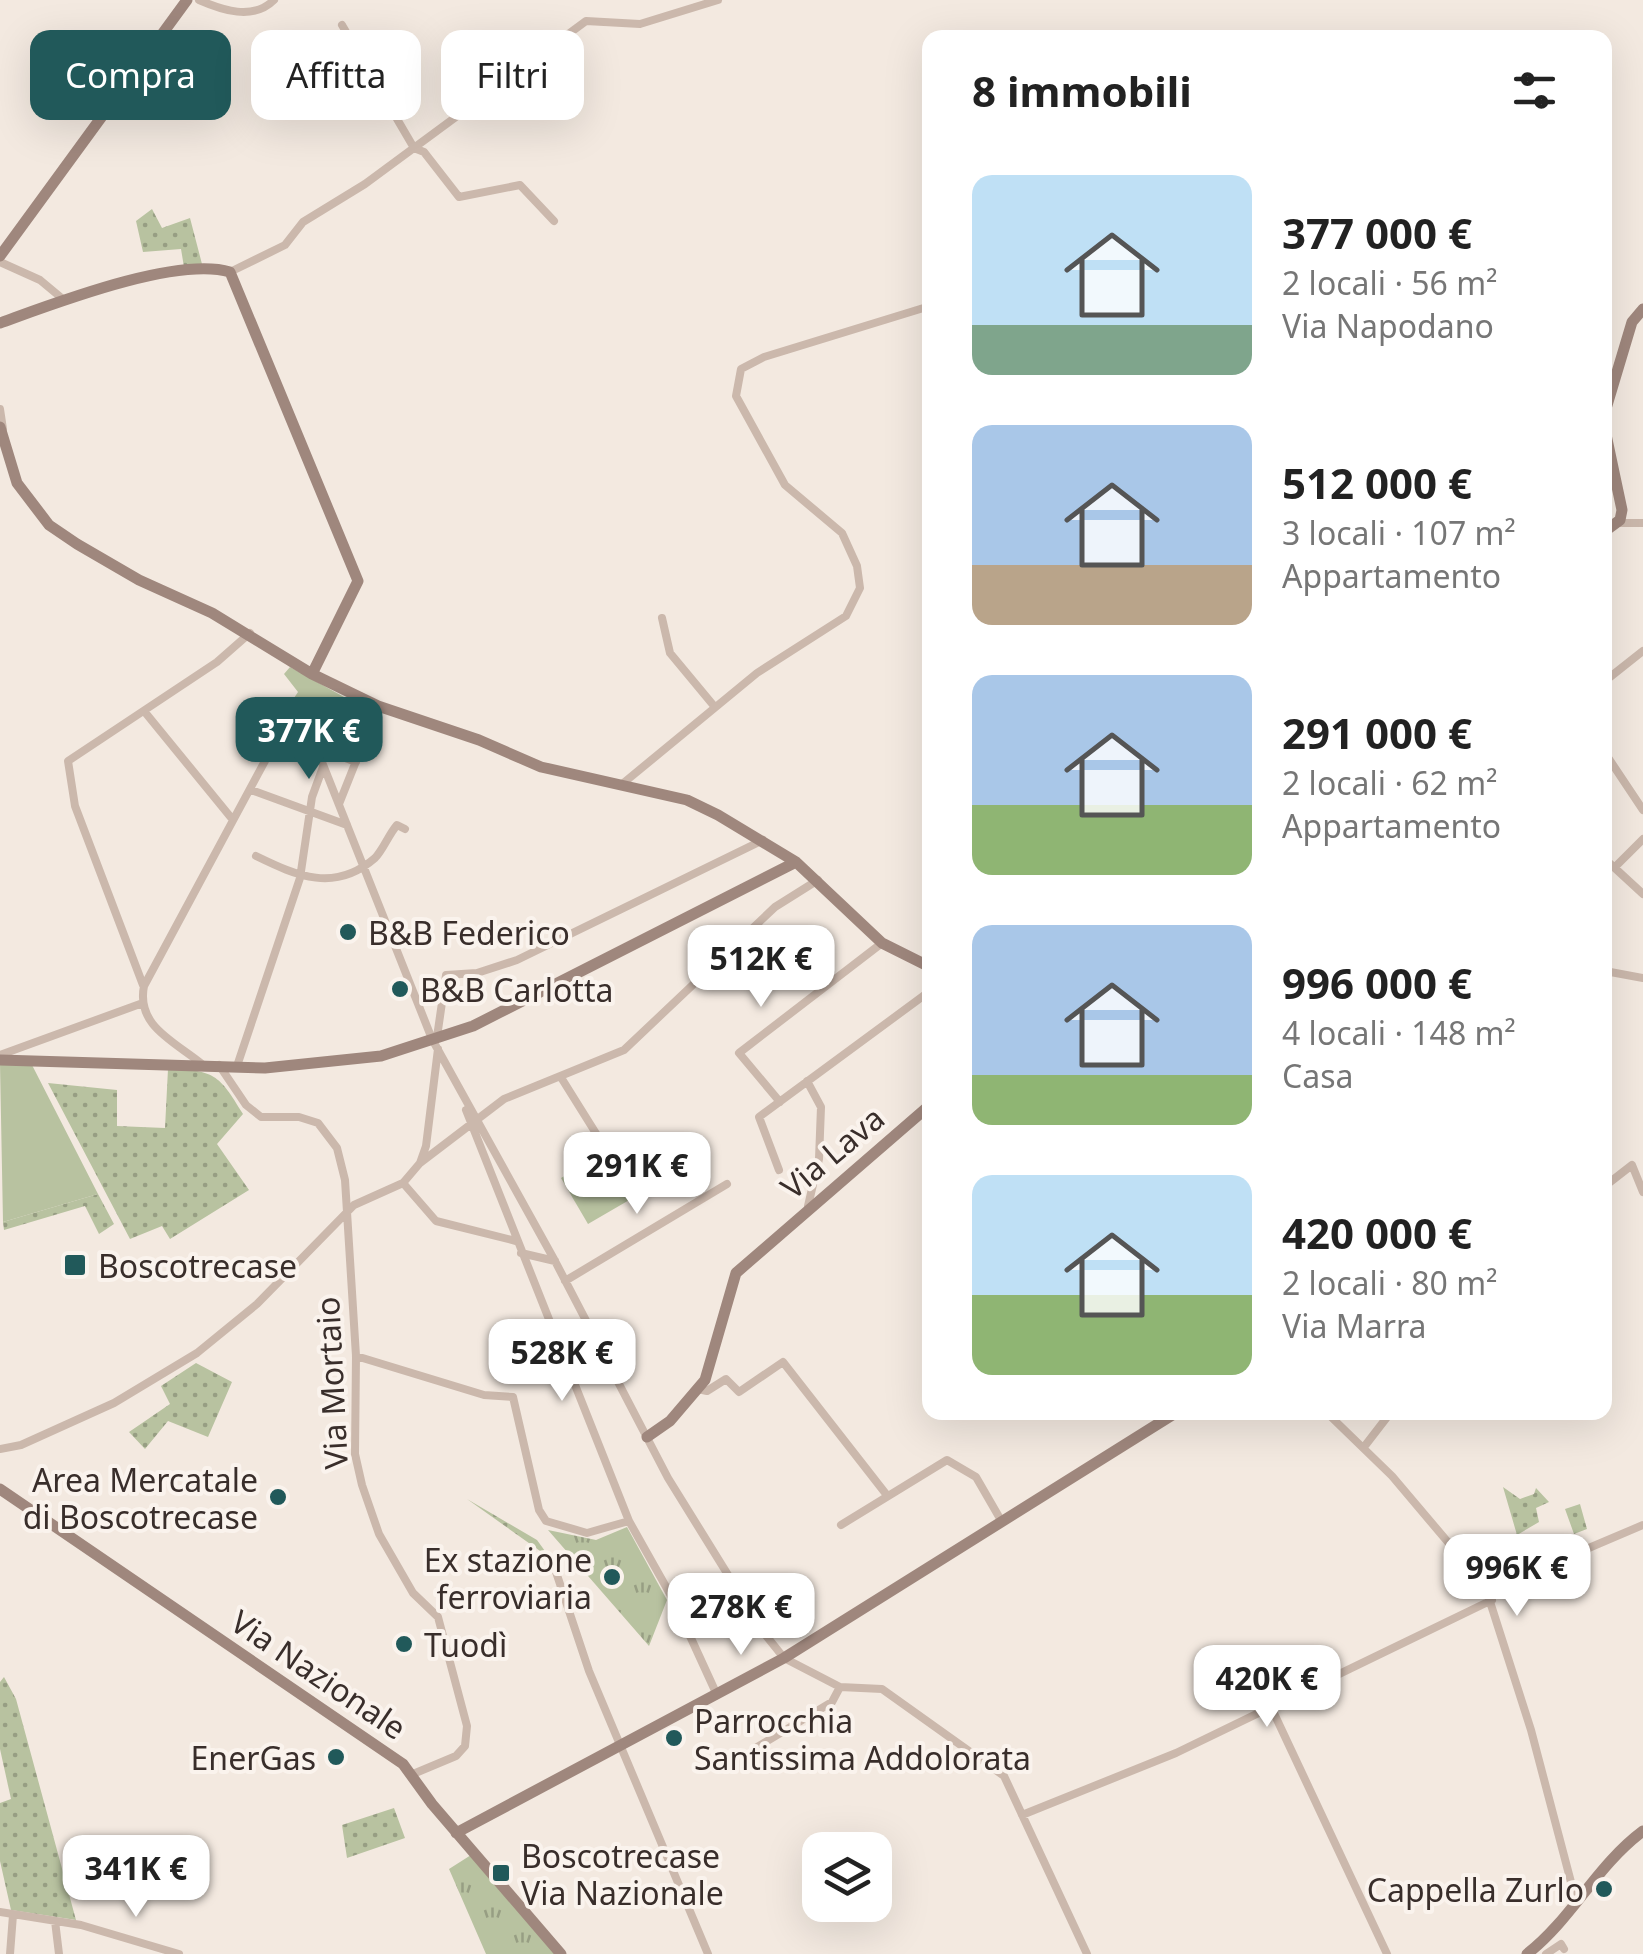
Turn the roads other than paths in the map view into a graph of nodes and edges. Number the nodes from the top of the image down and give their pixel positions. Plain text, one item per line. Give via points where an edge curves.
1 (187, 0) edge
2 (199, 0) edge
3 (274, 0) edge
4 (718, 0) edge
5 (342, 25) dead end
6 (414, 148) junction
7 (554, 221) dead end
8 (0, 259) edge
9 (230, 272) junction
10 (64, 300) junction
11 (922, 309) edge
12 (1643, 309) edge
13 (0, 323) edge
14 (1612, 389) edge
15 (0, 409) edge
16 (2, 432) edge
17 (1612, 463) edge
18 (1617, 523) junction
19 (1643, 523) edge
20 (1612, 526) edge
21 (662, 618) dead end
22 (250, 633) junction
23 (1643, 651) edge
24 (312, 674) junction
25 (1612, 675) edge
26 (378, 706) junction
27 (714, 706) junction
28 (144, 711) junction
29 (316, 747) junction
30 (356, 762) junction
31 (1612, 764) edge
32 (323, 767) junction
33 (621, 785) junction
34 (250, 790) junction
35 (338, 804) junction
36 (1643, 810) edge
37 (310, 812) junction
38 (233, 820) junction
39 (346, 825) junction
40 (405, 829) dead end
41 (1643, 839) edge
42 (763, 840) junction
43 (256, 856) dead end
44 (796, 862) junction
45 (364, 864) junction
46 (1612, 865) edge
47 (1615, 867) junction
48 (300, 878) junction
49 (818, 880) junction
50 (1643, 894) edge
51 (882, 943) junction
52 (922, 963) edge
53 (1612, 972) edge
54 (1643, 978) edge
55 (144, 986) junction
56 (922, 997) edge
57 (140, 1004) junction
58 (436, 1042) junction
59 (0, 1058) edge
60 (202, 1064) junction
61 (219, 1064) junction
62 (237, 1066) junction
63 (562, 1079) junction
64 (807, 1081) junction
65 (780, 1102) junction
66 (922, 1112) edge
67 (473, 1121) junction
68 (602, 1144) dead end
69 (420, 1163) junction
70 (779, 1170) dead end
71 (1612, 1181) edge
72 (402, 1183) junction
73 (727, 1184) dead end
74 (1643, 1192) edge
75 (808, 1206) junction
76 (346, 1214) junction
77 (516, 1242) junction
78 (521, 1253) junction
79 (555, 1261) junction
80 (565, 1281) junction
81 (356, 1356) junction
82 (698, 1389) junction
83 (1164, 1420) edge
84 (1335, 1420) edge
85 (1385, 1420) edge
86 (647, 1438) junction
87 (1364, 1447) junction
88 (0, 1449) edge
89 (0, 1490) edge
90 (886, 1494) junction
91 (629, 1520) junction
92 (1002, 1522) junction
93 (842, 1525) dead end
94 (1643, 1525) edge
95 (1458, 1552) junction
96 (553, 1564) dead end
97 (1492, 1600) junction
98 (784, 1658) junction
99 (840, 1686) junction
100 (716, 1695) junction
101 (1271, 1707) junction
102 (620, 1743) junction
103 (754, 1749) dead end
104 (413, 1774) junction
105 (1022, 1815) junction
106 (1643, 1831) edge
107 (456, 1832) junction
108 (1576, 1901) junction
109 (0, 1912) edge
110 (13, 1914) junction
111 (55, 1921) junction
112 (1564, 1949) dead end
113 (10, 1954) edge
114 (59, 1954) edge
115 (180, 1954) edge
116 (561, 1954) edge
117 (708, 1954) edge
118 (1088, 1954) edge
119 (1387, 1954) edge
120 (1528, 1954) edge
121 (1546, 1954) edge

1 - 8 street
2 - 3 street via 238,12 265,9
4 - 6 street via 650,22 586,21
5 - 6 street
6 - 7 street via 459,198 520,186
6 - 9 street via 303,222 285,245
8 - 10 street
9 - 10 street via 179,271
9 - 24 street via 358,581
10 - 13 street
11 - 27 street via 747,364 738,375 736,396 779,476 842,533 860,588 846,616
12 - 14 street via 1632,322
15 - 16 street
16 - 22 street via 17,483 49,525 139,580
17 - 18 street via 1622,510
18 - 19 street
18 - 20 street
21 - 27 street via 670,653
22 - 24 street
22 - 28 street
23 - 25 street
24 - 26 street
26 - 30 street
26 - 33 street via 541,767
27 - 33 street
28 - 38 street
28 - 55 street via 68,762 67,774
29 - 30 street
29 - 32 street
29 - 34 street via 294,730 280,734
30 - 35 street
31 - 36 street
32 - 35 street
32 - 37 street
33 - 42 street via 687,800
34 - 37 street
34 - 38 street
35 - 39 street
37 - 39 street
37 - 48 street
38 - 55 street
39 - 45 street
40 - 45 street via 397,824 378,856
41 - 47 street
42 - 44 street
42 - 58 street via 517,960 446,975
43 - 48 street
44 - 49 street
44 - 58 street
45 - 48 street via 334,878
45 - 58 street
46 - 47 street
47 - 50 street
48 - 62 street
49 - 51 street
49 - 63 street via 776,907 624,1050
51 - 52 street
51 - 65 street via 739,1054
53 - 54 street
55 - 57 street
56 - 64 street
57 - 59 street
57 - 60 street via 147,1021
58 - 62 street via 307,1066
58 - 67 street
58 - 69 street
59 - 60 street
60 - 61 street
61 - 62 street
61 - 76 street, Via Mortaio via 246,1106 262,1116 299,1116 318,1124 337,1148
63 - 67 street via 504,1099
63 - 68 street
64 - 65 street
64 - 75 street via 820,1107 820,1159
65 - 70 street via 760,1118
66 - 75 street, Via Lava
67 - 69 street
67 - 77 street
67 - 79 street
69 - 72 street
71 - 74 street via 1632,1166
72 - 76 street
72 - 77 street via 436,1221
73 - 80 street
75 - 82 street, Via Lava via 736,1273 716,1355
76 - 81 street, Via Mortaio
76 - 88 street via 197,1353 114,1403
77 - 78 street
78 - 79 street
78 - 91 street
79 - 80 street
80 - 86 street
81 - 91 street via 484,1396 514,1397 546,1520 588,1532
81 - 104 street, Via Mortaio via 355,1454 362,1485 378,1534 413,1592 438,1617 466,1726 465,1746 456,1756
82 - 86 street, Via Lava
82 - 90 street via 726,1379 739,1392 784,1362
83 - 92 street
84 - 87 street
85 - 87 street
86 - 98 street
87 - 95 street
89 - 104 street, Via Nazionale
90 - 92 street via 947,1460 956,1462 976,1476
90 - 93 street
91 - 100 street
92 - 98 street
94 - 95 street via 1577,1553 1468,1546
95 - 97 street
96 - 102 street
97 - 101 street
97 - 108 street
98 - 99 street
98 - 100 street
99 - 103 street via 832,1702
99 - 105 street via 882,1689 1004,1776
100 - 102 street
101 - 105 street
101 - 119 street
102 - 107 street
102 - 117 street
104 - 107 street, Via Nazionale
105 - 118 street
106 - 108 street
107 - 116 street, Via Nazionale
108 - 120 street
109 - 110 street
110 - 111 street
110 - 113 street
111 - 114 street
111 - 115 street
112 - 121 street via 1561,1944

